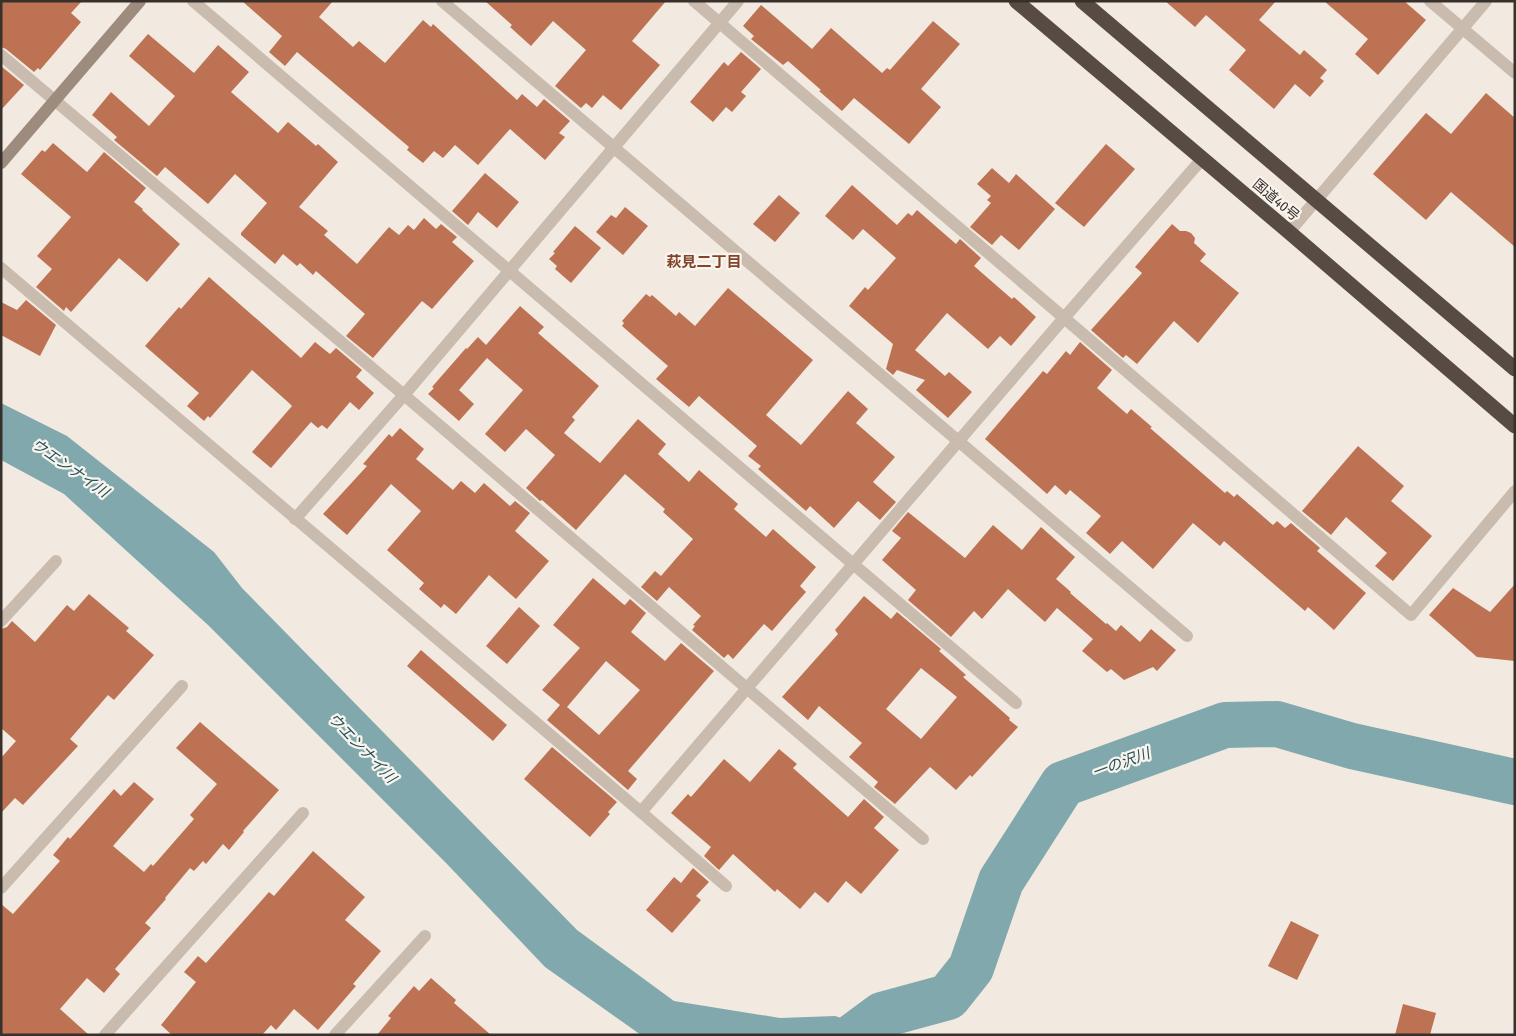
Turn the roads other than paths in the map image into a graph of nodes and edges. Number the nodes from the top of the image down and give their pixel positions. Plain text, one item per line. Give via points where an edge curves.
1 (140, 1) edge
2 (193, 1) edge
3 (442, 1) edge
4 (694, 1) edge
5 (738, 1) edge
6 (1016, 1) edge
7 (1082, 1) edge
8 (1430, 1) edge
9 (1486, 1) edge
10 (719, 23) junction
11 (1462, 29) junction
12 (1, 54) edge
13 (1515, 73) edge
14 (55, 101) junction
15 (614, 147) junction
16 (1202, 159) junction
17 (1, 164) edge
18 (1317, 200) junction
19 (1289, 232) junction
20 (1, 268) edge
21 (509, 271) junction
22 (1064, 318) junction
23 (1515, 369) edge
24 (404, 395) junction
25 (1515, 426) edge
26 (959, 442) junction
27 (1515, 491) edge
28 (295, 520) junction
29 (56, 561) dead end
30 (853, 565) junction
31 (1, 621) edge
32 (1187, 636) dead end
33 (182, 686) dead end
34 (748, 688) junction
35 (1016, 703) dead end
36 (641, 812) junction
37 (303, 813) dead end
38 (923, 839) dead end
39 (726, 886) dead end
40 (1, 888) edge
41 (425, 936) dead end
42 (105, 1035) edge
43 (336, 1035) edge

1 - 14 street
2 - 21 street
3 - 15 street
4 - 10 street
5 - 10 street
6 - 16 highway, 国道40号
7 - 18 highway, 国道40号
8 - 11 street
9 - 11 street
10 - 15 street
10 - 22 street
11 - 13 street
11 - 18 street
12 - 14 street
14 - 17 street
14 - 24 street
15 - 21 street
15 - 26 street
16 - 19 highway, 国道40号
16 - 22 street
18 - 19 street
18 - 23 highway, 国道40号
19 - 25 highway, 国道40号
20 - 28 street
21 - 24 street
21 - 30 street
22 - 26 street
22 - 27 street via 1410,615
24 - 28 street
24 - 34 street
26 - 30 street
26 - 32 street
28 - 36 street
29 - 31 street
30 - 34 street
30 - 35 street
33 - 40 street
34 - 36 street
34 - 38 street
36 - 39 street
37 - 42 street
41 - 43 street

